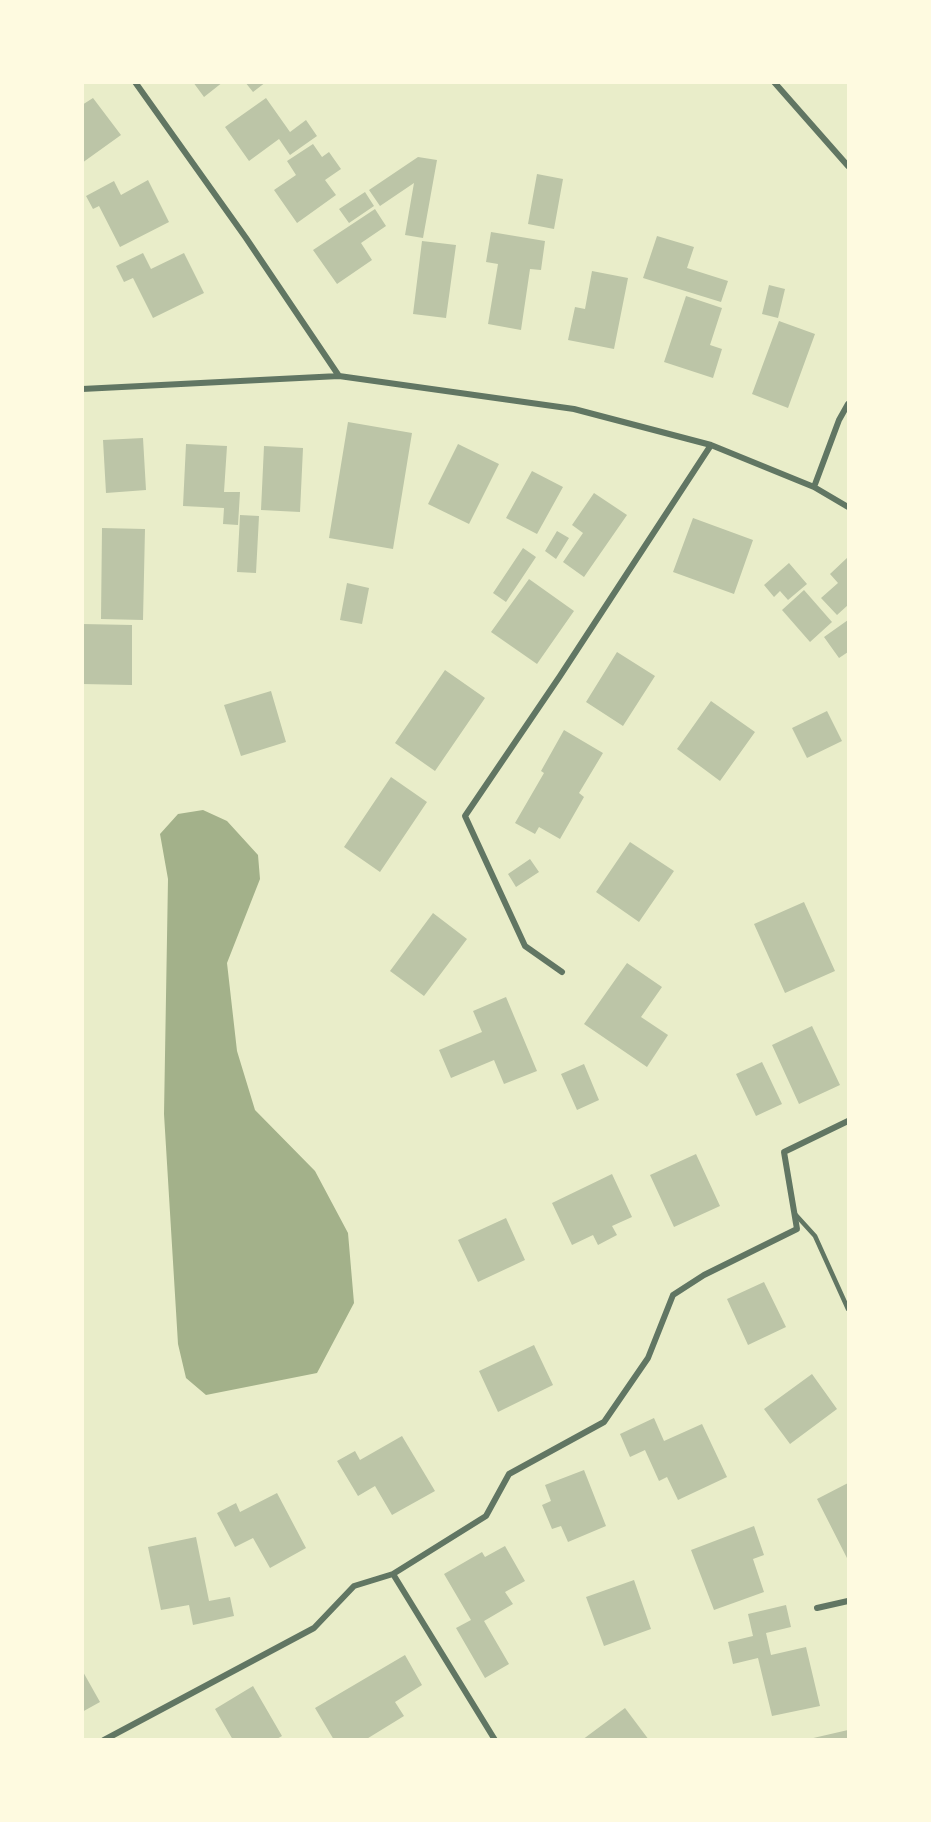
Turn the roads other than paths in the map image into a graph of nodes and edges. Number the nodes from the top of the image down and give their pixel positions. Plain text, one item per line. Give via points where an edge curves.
1 (135, 82) edge
2 (774, 82) edge
3 (849, 166) edge
4 (339, 376) junction
5 (82, 389) edge
6 (849, 404) edge
7 (711, 445) junction
8 (813, 487) junction
9 (849, 507) edge
10 (562, 972) dead end
11 (849, 1121) edge
12 (795, 1214) junction
13 (849, 1309) edge
14 (393, 1574) junction
15 (849, 1601) edge
16 (817, 1608) dead end
17 (104, 1740) edge
18 (495, 1740) edge

1 - 4 street
2 - 3 street
4 - 5 street
4 - 7 street via 574,409
6 - 8 street
7 - 8 street
7 - 10 street via 465,816 525,946
8 - 9 street
11 - 12 street via 784,1152
12 - 13 lane via 815,1236
12 - 14 street via 797,1229 673,1294 648,1358 604,1422 509,1474 486,1516
14 - 17 street via 354,1586 314,1628
14 - 18 street
15 - 16 street

